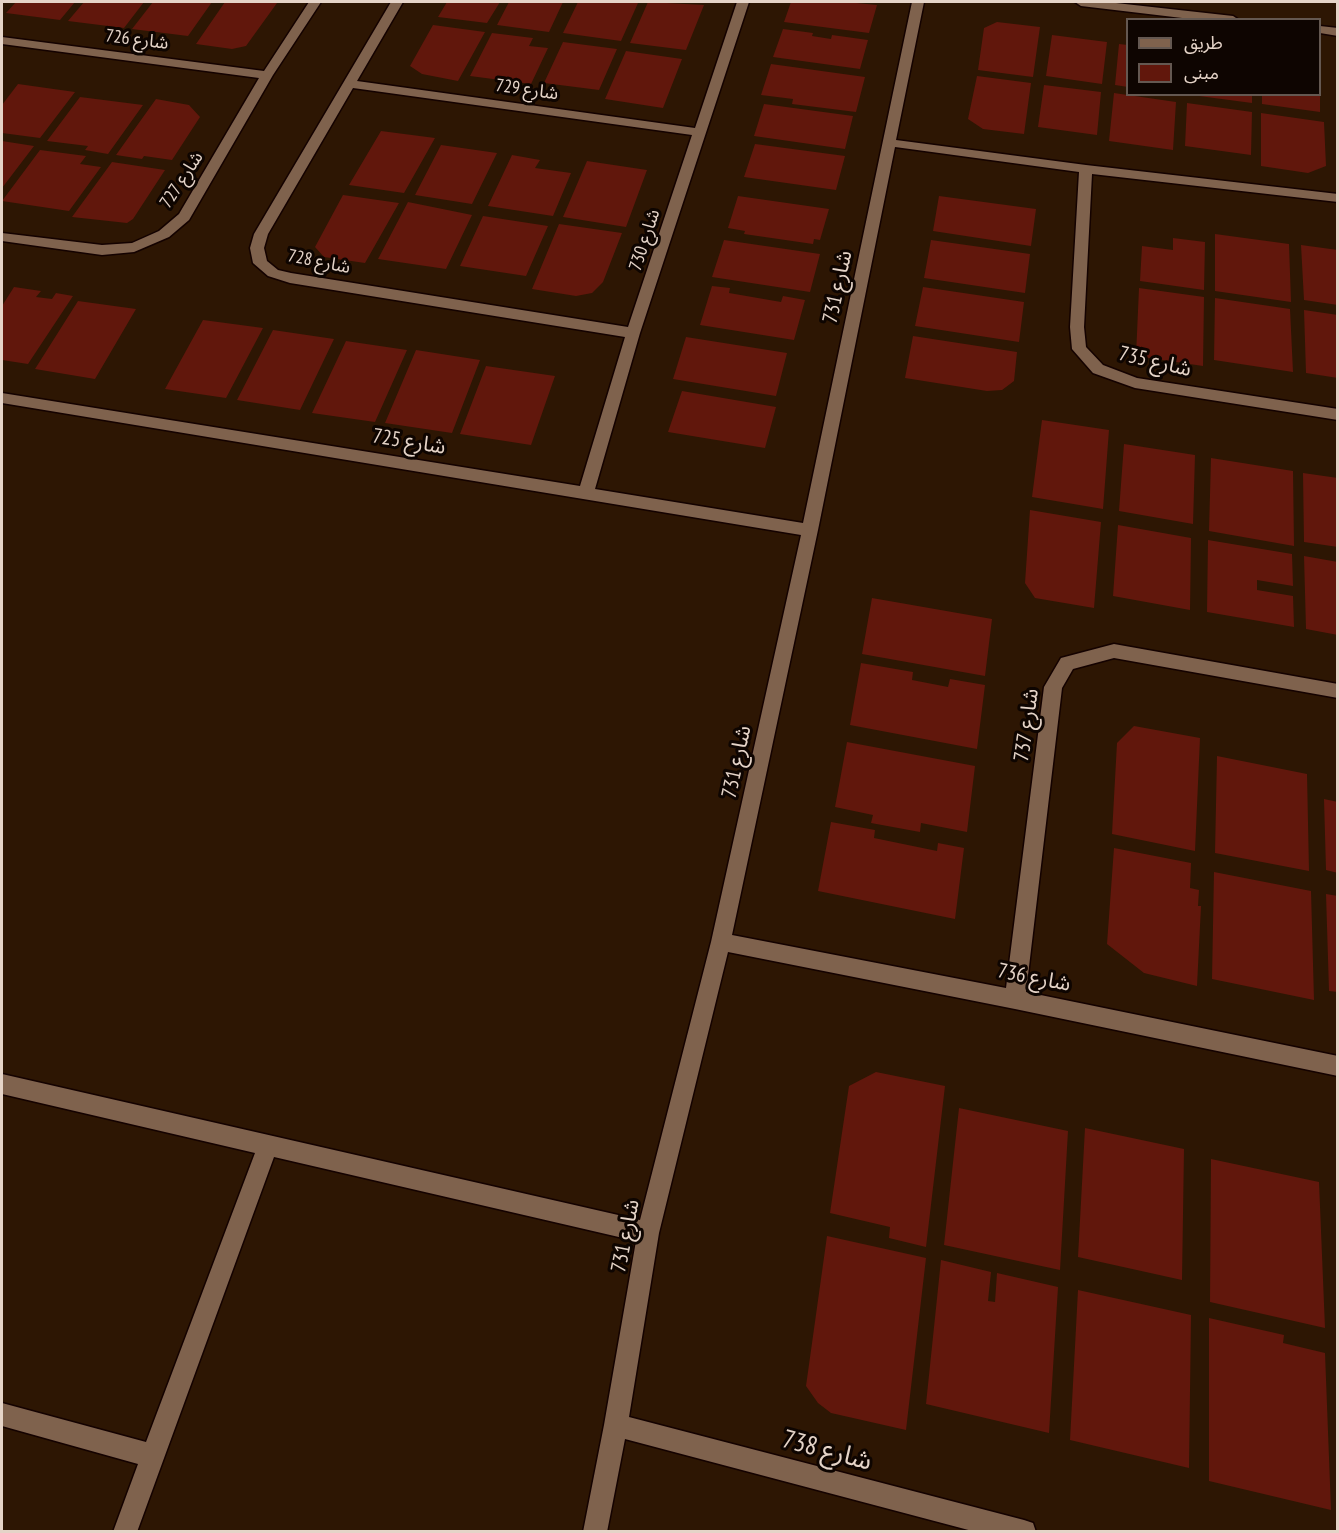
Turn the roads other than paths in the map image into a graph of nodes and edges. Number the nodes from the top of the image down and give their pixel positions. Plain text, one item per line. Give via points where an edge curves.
1 (315, 2) edge
2 (397, 2) edge
3 (743, 2) edge
4 (918, 2) edge
5 (1081, 2) edge
6 (1103, 3) edge
7 (1218, 18) edge
8 (1321, 30) edge
9 (1338, 32) edge
10 (2, 40) edge
11 (267, 75) junction
12 (350, 84) junction
13 (699, 132) junction
14 (891, 143) junction
15 (1086, 170) junction
16 (1338, 198) edge
17 (2, 237) edge
18 (633, 333) junction
19 (2, 398) edge
20 (1338, 415) edge
21 (586, 492) junction
22 (810, 530) junction
23 (1338, 691) edge
24 (721, 942) junction
25 (1015, 999) junction
26 (1338, 1066) edge
27 (2, 1084) edge
28 (268, 1146) junction
29 (648, 1233) junction
30 (2, 1415) edge
31 (616, 1425) junction
32 (153, 1456) junction
33 (125, 1532) edge
34 (595, 1532) edge
35 (1024, 1532) edge

1 - 11 street, شارع 727
2 - 12 street, شارع 728
3 - 13 street, شارع 730
4 - 14 street, شارع 731
5 - 6 street
6 - 7 street
8 - 9 street
10 - 11 street, شارع 726
11 - 17 street, شارع 727 via 184,217 165,234 134,248 102,250
12 - 13 street, شارع 729
12 - 18 street, شارع 728 via 261,234 257,248 260,263 273,273 290,278
13 - 18 street, شارع 730
14 - 15 street
14 - 22 street, شارع 731
15 - 16 street
15 - 20 street, شارع 735 via 1077,327 1079,349 1098,369 1135,383
18 - 21 street, شارع 730
19 - 21 street, شارع 725
21 - 22 street, شارع 725
22 - 24 street, شارع 731
23 - 25 street, شارع 737 via 1114,651 1067,663 1053,687
24 - 25 street, شارع 736
24 - 29 street, شارع 731
25 - 26 street, شارع 736
27 - 28 street
28 - 29 street
28 - 32 street
29 - 31 street, شارع 731
30 - 32 street
31 - 34 street, شارع 731
31 - 35 street, شارع 738
32 - 33 street

